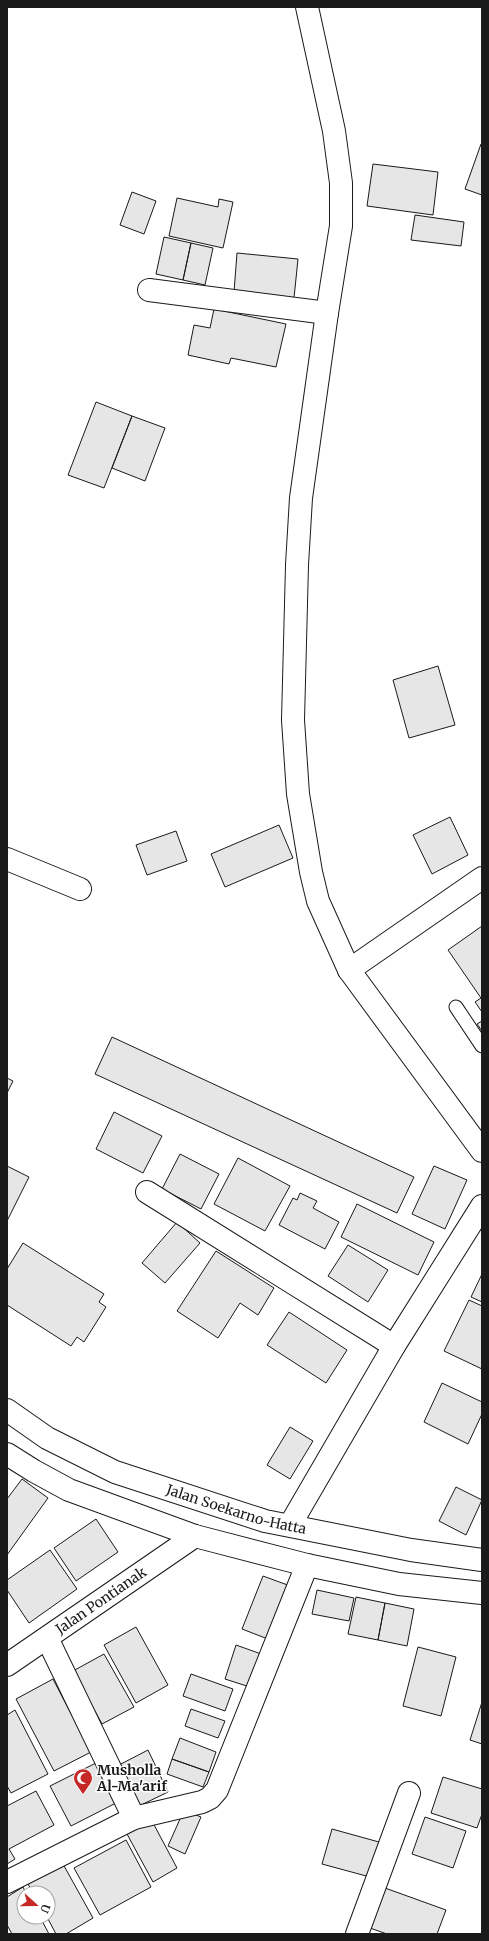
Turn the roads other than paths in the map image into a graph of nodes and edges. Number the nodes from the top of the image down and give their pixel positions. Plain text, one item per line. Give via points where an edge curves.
1 (307, 7) edge
2 (149, 290) dead end
3 (327, 313) junction
4 (7, 859) edge
5 (482, 878) edge
6 (80, 889) dead end
7 (349, 970) junction
8 (456, 1008) dead end
9 (482, 1046) edge
10 (482, 1151) edge
11 (147, 1192) dead end
12 (482, 1206) edge
13 (394, 1346) junction
14 (7, 1410) edge
15 (7, 1454) edge
16 (265, 1521) junction
17 (290, 1525) junction
18 (195, 1536) junction
19 (253, 1551) junction
20 (482, 1560) edge
21 (307, 1565) junction
22 (482, 1593) edge
23 (47, 1638) junction
24 (7, 1665) edge
25 (409, 1793) dead end
26 (134, 1818) junction
27 (7, 1882) edge
28 (356, 1934) edge

1 - 3 street via 334,130 341,183 342,226
2 - 3 street
3 - 7 street via 301,498 293,720 298,794 311,872 318,901
4 - 6 street
5 - 7 street
7 - 10 street
8 - 9 lane
11 - 13 street
12 - 13 street
13 - 17 street
14 - 16 street, Jalan Soekarno-Hatta via 47,1438 115,1472
15 - 18 street via 69,1490
16 - 17 street, Jalan Soekarno-Hatta
16 - 19 street
17 - 20 street, Jalan Soekarno-Hatta via 411,1550
18 - 19 street
18 - 23 street, Jalan Pontianak
19 - 21 street
21 - 22 street via 399,1584
21 - 26 street via 216,1790 210,1798 202,1802
23 - 24 street, Jalan Pontianak
23 - 26 street
25 - 28 street
26 - 27 street

